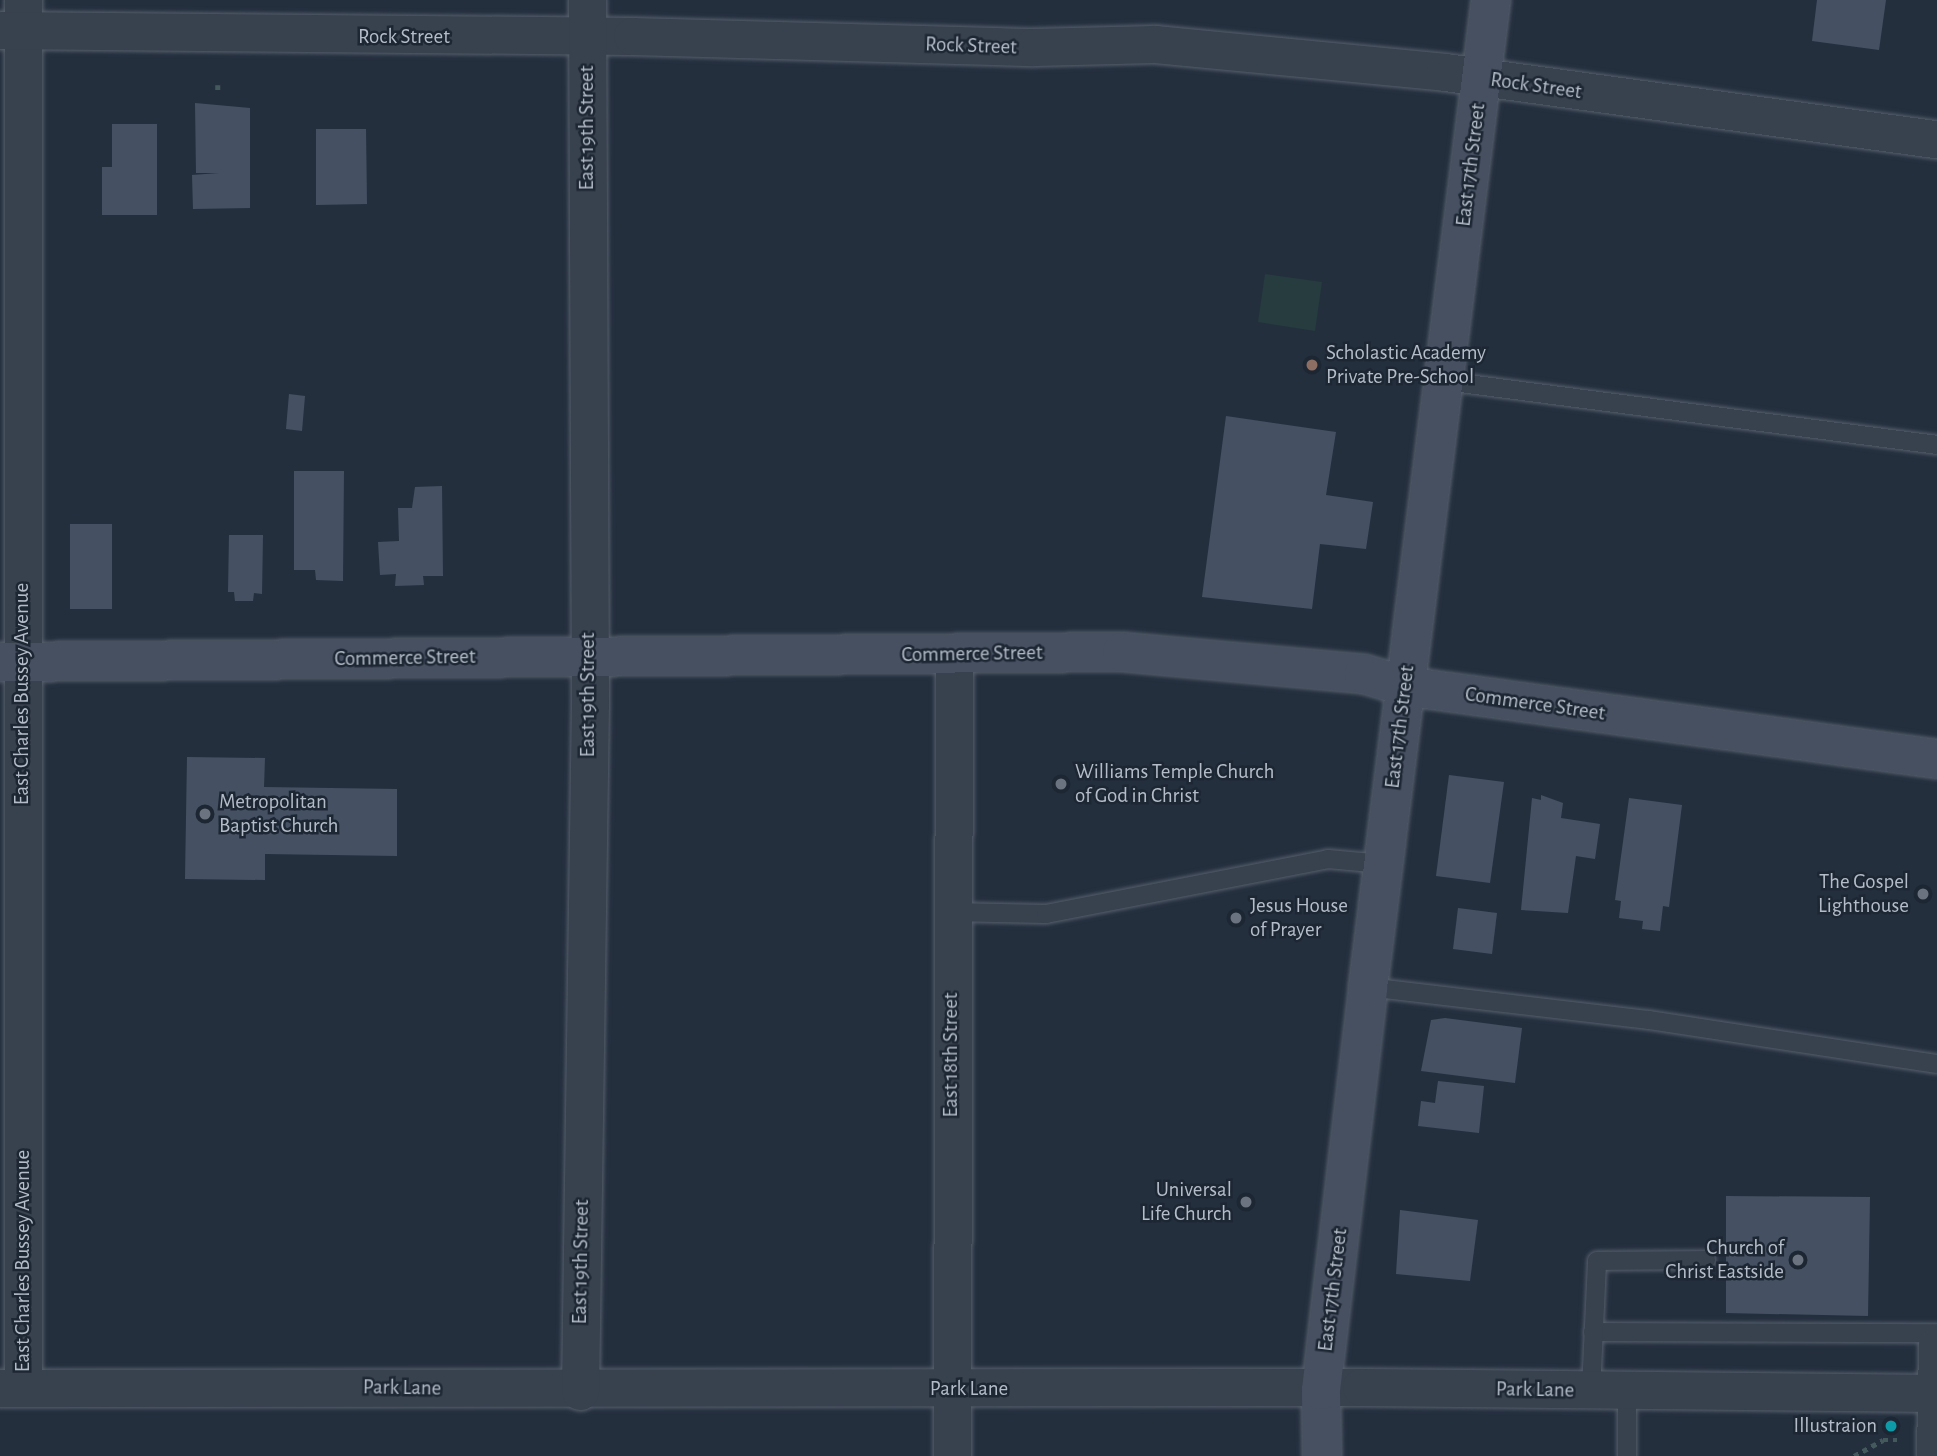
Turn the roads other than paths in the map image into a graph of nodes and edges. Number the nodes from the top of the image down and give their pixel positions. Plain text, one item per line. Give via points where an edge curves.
1 (587, 0) edge
2 (1491, 0) edge
3 (15, 20) edge
4 (588, 36) junction
5 (1481, 78) junction
6 (1937, 139) edge
7 (1445, 380) junction
8 (1937, 445) edge
9 (954, 654) junction
10 (589, 657) junction
11 (11, 662) edge
12 (1404, 686) junction
13 (1937, 759) edge
14 (1383, 864) junction
15 (950, 912) junction
16 (1368, 986) junction
17 (1937, 1064) edge
18 (1706, 1260) dead end
19 (1594, 1332) junction
20 (1937, 1333) edge
21 (1937, 1345) edge
22 (12, 1388) edge
23 (954, 1389) junction
24 (1321, 1390) junction
25 (580, 1391) junction
26 (1591, 1391) junction
27 (1627, 1391) junction
28 (1936, 1393) edge
29 (1920, 1448) edge
30 (952, 1456) edge
31 (1322, 1456) edge
32 (1627, 1456) edge

1 - 4 street, East 19th Street
2 - 5 street, East 17th Street
3 - 4 street, Rock Street
3 - 11 street, East Charles Bussey Avenue
4 - 5 street, Rock Street via 1033,47 1155,44
4 - 10 street, East 19th Street
5 - 6 street, Rock Street
5 - 7 street, East 17th Street
7 - 8 lane
7 - 12 street, East 17th Street
9 - 10 street, Commerce Street
9 - 12 street, Commerce Street via 1122,652 1364,674
9 - 15 street, East 18th Street
10 - 11 street, Commerce Street
10 - 25 street, East 19th Street
11 - 22 street, East Charles Bussey Avenue
12 - 13 street, Commerce Street
12 - 14 street, East 17th Street
14 - 15 lane via 1328,859 1046,914
14 - 16 street, East 17th Street
15 - 23 street, East 18th Street
16 - 17 lane via 1649,1020
16 - 24 street, East 17th Street
18 - 19 lane via 1597,1261
19 - 20 lane
19 - 26 lane
21 - 28 street
22 - 25 street, Park Lane
23 - 24 street, Park Lane
23 - 25 street, Park Lane
23 - 30 street, East 18th Street
24 - 26 street, Park Lane
24 - 31 street, East 17th Street
26 - 27 street, Park Lane
27 - 28 street, Park Lane
27 - 32 lane
28 - 29 street

